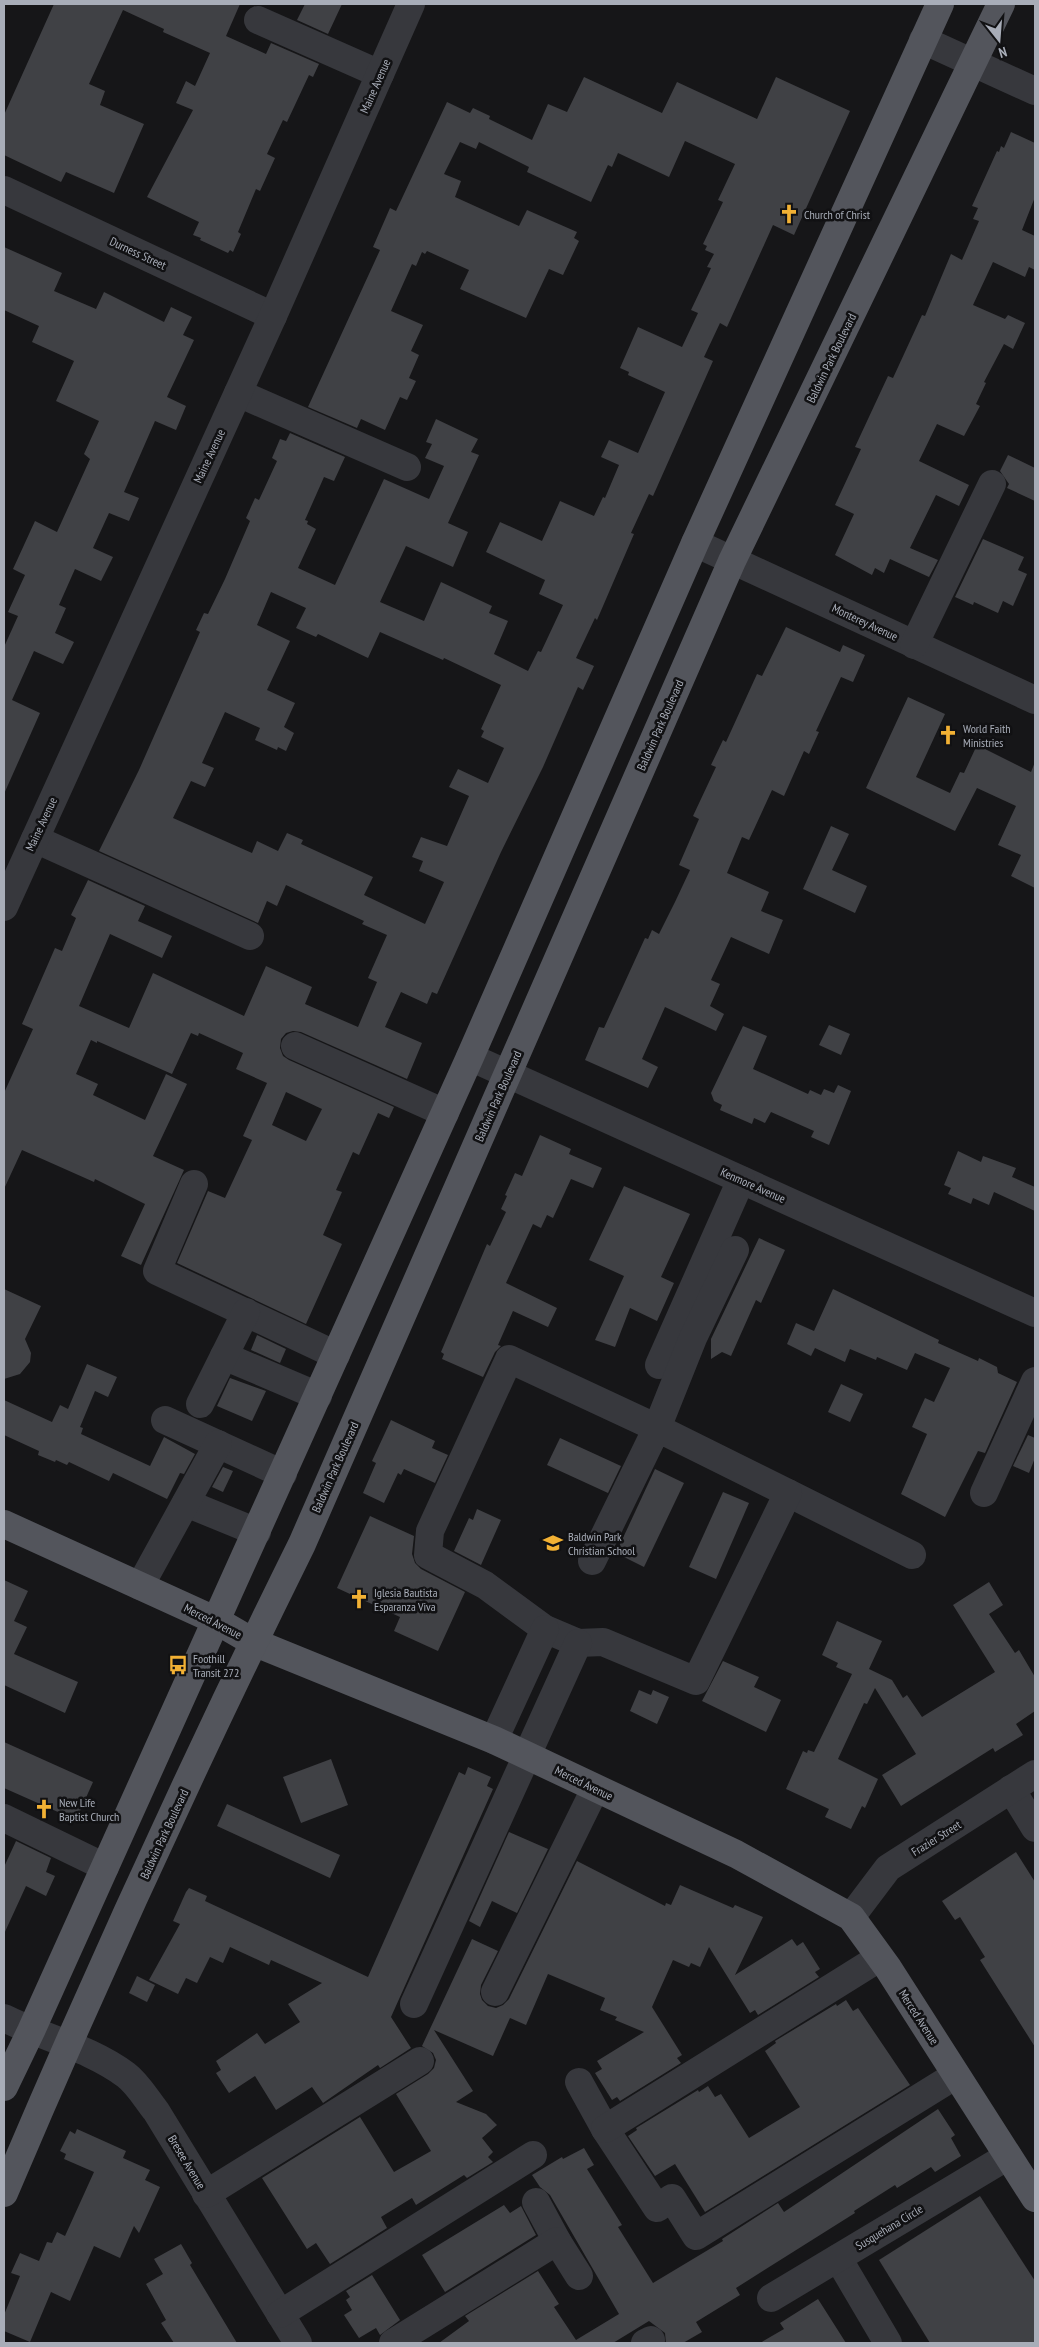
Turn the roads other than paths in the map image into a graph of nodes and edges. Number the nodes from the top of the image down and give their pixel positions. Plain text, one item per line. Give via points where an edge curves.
1 (411, 4) edge
2 (940, 4) edge
3 (1001, 4) edge
4 (258, 20) dead end
5 (924, 40) junction
6 (974, 64) junction
7 (380, 74) junction
8 (1035, 91) edge
9 (4, 190) edge
10 (273, 316) junction
11 (238, 393) junction
12 (407, 468) dead end
13 (992, 484) dead end
14 (695, 542) junction
15 (732, 561) junction
16 (914, 645) junction
17 (1035, 700) edge
18 (35, 839) junction
19 (10, 874) edge
20 (4, 907) edge
21 (250, 936) dead end
22 (295, 1046) dead end
23 (470, 1057) junction
24 (508, 1073) junction
25 (445, 1113) junction
26 (741, 1180) junction
27 (194, 1184) dead end
28 (735, 1250) dead end
29 (246, 1312) junction
30 (1035, 1313) edge
31 (336, 1355) junction
32 (224, 1356) junction
33 (659, 1365) dead end
34 (1035, 1381) edge
35 (318, 1396) junction
36 (200, 1404) dead end
37 (164, 1420) dead end
38 (657, 1428) junction
39 (218, 1444) junction
40 (283, 1474) junction
41 (788, 1493) junction
42 (984, 1493) dead end
43 (186, 1503) junction
44 (4, 1524) edge
45 (257, 1532) junction
46 (912, 1555) dead end
47 (592, 1561) dead end
48 (140, 1586) junction
49 (217, 1621) junction
50 (545, 1629) junction
51 (253, 1642) junction
52 (578, 1643) junction
53 (494, 1740) junction
54 (526, 1756) junction
55 (1035, 1774) edge
56 (595, 1789) junction
57 (1011, 1790) junction
58 (4, 1818) edge
59 (1035, 1828) edge
60 (105, 1867) junction
61 (851, 1917) junction
62 (879, 1958) junction
63 (495, 1992) dead end
64 (414, 2004) dead end
65 (4, 2018) edge
66 (31, 2031) junction
67 (67, 2044) junction
68 (420, 2061) dead end
69 (956, 2074) junction
70 (579, 2082) dead end
71 (4, 2087) edge
72 (605, 2129) junction
73 (533, 2155) dead end
74 (1008, 2156) junction
75 (4, 2193) edge
76 (206, 2194) junction
77 (1035, 2198) edge
78 (536, 2202) dead end
79 (558, 2241) junction
80 (838, 2258) junction
81 (579, 2276) dead end
82 (771, 2298) dead end
83 (280, 2314) junction
84 (298, 2343) edge
85 (393, 2343) edge
86 (888, 2343) edge

1 - 7 street, Maine Avenue
2 - 5 main road
3 - 6 main road, Baldwin Park Boulevard
4 - 7 street
5 - 6 street
5 - 14 main road
6 - 8 street
6 - 15 main road, Baldwin Park Boulevard
7 - 10 street, Maine Avenue
9 - 10 street, Durness Street
10 - 11 street, Maine Avenue
11 - 12 street
11 - 18 street, Maine Avenue
13 - 16 street
14 - 15 street, Monterey Avenue
14 - 23 main road
15 - 16 street, Monterey Avenue
15 - 24 main road, Baldwin Park Boulevard
16 - 17 street, Monterey Avenue
18 - 19 street, Maine Avenue
18 - 21 street
19 - 20 street, Maine Avenue
22 - 25 street
23 - 24 street, Kenmore Avenue
23 - 25 main road
24 - 26 street, Kenmore Avenue
24 - 51 main road, Baldwin Park Boulevard via 302,1544
25 - 31 main road
26 - 30 street, Kenmore Avenue
26 - 33 street
27 - 29 street via 157,1271
28 - 38 street via 693,1338
29 - 31 street
29 - 32 street
31 - 35 main road
32 - 35 street
32 - 36 street
34 - 42 street
35 - 40 main road
37 - 39 street
38 - 41 street
38 - 47 street
38 - 50 street via 509,1359 430,1530 428,1555 485,1584
39 - 40 street
39 - 43 street
40 - 45 main road
41 - 46 street
41 - 52 street via 696,1681 603,1642
43 - 45 street
43 - 48 street
44 - 48 main road, Merced Avenue
45 - 49 main road
48 - 49 main road, Merced Avenue
49 - 51 main road, Merced Avenue
49 - 60 main road
50 - 52 street
50 - 53 street
51 - 53 main road, Merced Avenue
51 - 67 main road, Baldwin Park Boulevard
52 - 54 street
53 - 54 main road, Merced Avenue
54 - 56 main road, Merced Avenue
54 - 64 street
55 - 57 street, Frazier Street
56 - 61 main road, Merced Avenue via 736,1854
56 - 63 street
57 - 59 street
57 - 61 street, Frazier Street via 888,1868
58 - 60 street
60 - 66 main road
61 - 62 main road, Merced Avenue
62 - 69 main road, Merced Avenue
62 - 72 street
65 - 66 street, Bresee Avenue
66 - 67 street, Bresee Avenue
66 - 71 main road
67 - 75 main road, Baldwin Park Boulevard
67 - 76 street, Bresee Avenue via 128,2076 156,2111
68 - 76 street
69 - 72 street via 696,2236 672,2198 657,2208
69 - 74 main road, Merced Avenue
70 - 72 street
73 - 83 street
74 - 77 main road, Merced Avenue
74 - 80 street, Susquehana Circle
76 - 83 street, Bresee Avenue
78 - 79 street
79 - 81 street
79 - 85 street
80 - 82 street, Susquehana Circle
80 - 86 street
83 - 84 street, Bresee Avenue

